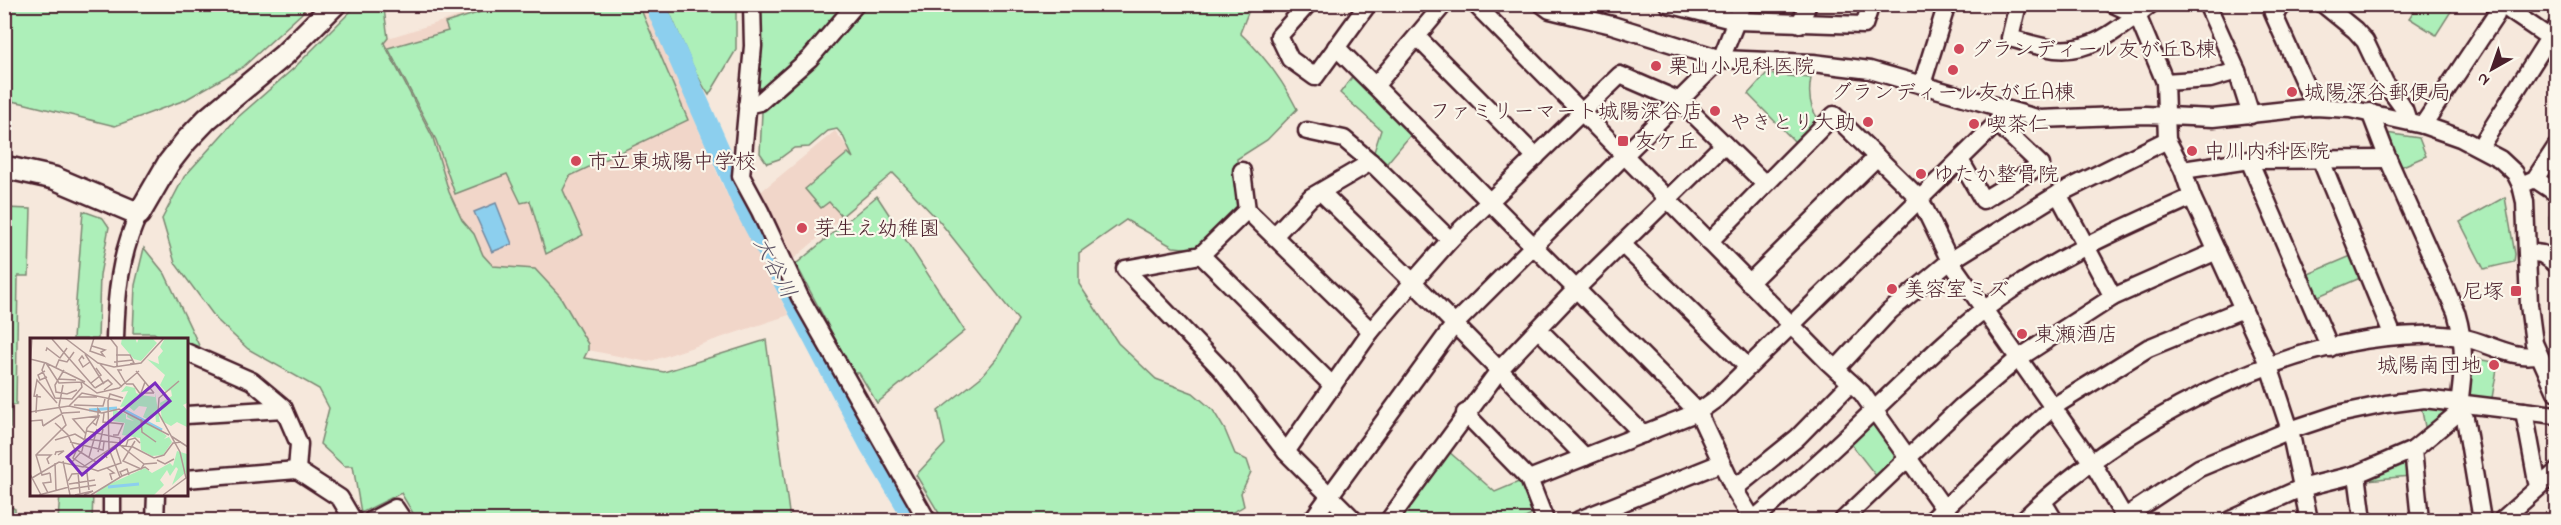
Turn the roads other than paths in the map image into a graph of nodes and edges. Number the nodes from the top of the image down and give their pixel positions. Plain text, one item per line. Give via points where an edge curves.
1 (335, 4) edge
2 (752, 4) edge
3 (856, 4) edge
4 (1308, 4) edge
5 (1368, 4) edge
6 (1444, 4) edge
7 (1474, 4) edge
8 (1542, 4) edge
9 (1743, 4) edge
10 (1808, 4) edge
11 (1871, 4) edge
12 (1947, 4) edge
13 (2018, 4) edge
14 (2113, 4) edge
15 (2151, 4) edge
16 (2207, 4) edge
17 (2285, 4) edge
18 (2323, 4) edge
19 (2499, 4) edge
20 (1675, 6) edge
21 (2137, 15) junction
22 (1736, 21) junction
23 (1800, 24) junction
24 (2554, 35) edge
25 (1417, 37) junction
26 (1336, 47) junction
27 (1721, 59) junction
28 (2237, 71) junction
29 (2166, 82) junction
30 (1922, 84) junction
31 (1376, 86) junction
32 (1680, 101) junction
33 (747, 105) junction
34 (2315, 107) junction
35 (1581, 112) junction
36 (2370, 112) junction
37 (2251, 115) junction
38 (2000, 116) junction
39 (2165, 116) junction
40 (2416, 123) junction
41 (1307, 131) dead end
42 (2167, 140) junction
43 (1724, 144) junction
44 (2480, 147) junction
45 (2556, 147) edge
46 (1624, 156) junction
47 (1536, 157) junction
48 (1876, 157) junction
49 (2320, 158) junction
50 (2388, 159) junction
51 (1960, 160) junction
52 (2249, 160) junction
53 (1371, 162) junction
54 (4, 167) edge
55 (2183, 170) junction
56 (1242, 171) dead end
57 (2528, 182) junction
58 (1765, 184) junction
59 (1321, 192) junction
60 (2556, 193) edge
61 (2058, 194) junction
62 (2192, 197) junction
63 (1667, 199) junction
64 (1920, 199) junction
65 (1492, 202) junction
66 (1247, 210) junction
67 (139, 214) junction
68 (1275, 235) junction
69 (1450, 240) junction
70 (1709, 242) junction
71 (1623, 244) junction
72 (2085, 245) junction
73 (1534, 246) junction
74 (2217, 251) junction
75 (2528, 252) junction
76 (1201, 255) junction
77 (1950, 261) junction
78 (2556, 264) edge
79 (1413, 282) junction
80 (1749, 283) junction
81 (1577, 288) junction
82 (2113, 297) junction
83 (1985, 309) junction
84 (2243, 309) junction
85 (1454, 325) junction
86 (1792, 326) junction
87 (1538, 328) junction
88 (1371, 331) junction
89 (2393, 336) junction
90 (115, 338) edge
91 (2463, 338) junction
92 (2330, 348) junction
93 (188, 353) edge
94 (2538, 354) junction
95 (2019, 358) junction
96 (2269, 366) junction
97 (1748, 367) junction
98 (1500, 369) junction
99 (1836, 369) junction
100 (1851, 383) junction
101 (2555, 384) edge
102 (1333, 386) junction
103 (2053, 407) junction
104 (2459, 408) junction
105 (284, 409) junction
106 (1875, 410) junction
107 (2524, 411) junction
108 (1698, 412) junction
109 (1466, 413) junction
110 (2556, 415) edge
111 (188, 416) edge
112 (2290, 430) junction
113 (1644, 434) junction
114 (2413, 450) junction
115 (1286, 452) junction
116 (1585, 457) junction
117 (1909, 459) junction
118 (2090, 461) junction
119 (1721, 463) junction
120 (297, 470) junction
121 (2556, 472) edge
122 (2357, 474) junction
123 (188, 479) edge
124 (1529, 479) junction
125 (2538, 487) junction
126 (2301, 488) junction
127 (1734, 489) junction
128 (112, 495) edge
129 (156, 495) edge
130 (1329, 497) junction
131 (2043, 502) junction
132 (2254, 514) edge
133 (1943, 517) edge
134 (2126, 519) edge
135 (112, 520) edge
136 (155, 520) edge
137 (354, 520) edge
138 (372, 520) edge
139 (404, 520) edge
140 (927, 520) edge
141 (1312, 520) edge
142 (1354, 520) edge
143 (1389, 520) edge
144 (1545, 520) edge
145 (1579, 520) edge
146 (1753, 520) edge
147 (1843, 520) edge
148 (2023, 520) edge
149 (2054, 520) edge
150 (2230, 520) edge
151 (2308, 520) edge
152 (2363, 520) edge
153 (2420, 520) edge
154 (2482, 520) edge
155 (2502, 520) edge

1 - 67 main road via 284,55 186,141
2 - 33 street via 753,46
3 - 33 street via 810,58 760,102
4 - 26 street via 1279,36 1290,59 1315,77
5 - 26 street
6 - 25 street
7 - 35 street
8 - 27 street via 1550,10
9 - 22 street
10 - 23 street
11 - 23 street via 1864,25
12 - 30 street
13 - 21 street via 2010,38 2056,49 2104,39
14 - 21 street
15 - 21 street
16 - 28 street
17 - 34 street via 2273,13
18 - 40 street via 2365,41 2385,83
19 - 24 street
19 - 40 street via 2496,15
20 - 22 street
21 - 29 street
22 - 23 street
22 - 27 street
24 - 44 street
25 - 31 street
25 - 47 street
26 - 31 street
27 - 30 street via 1814,63 1870,70
27 - 32 street
28 - 29 street via 2210,80
28 - 37 street
29 - 39 street
30 - 38 street
31 - 65 street
32 - 35 street via 1620,75
32 - 43 street
32 - 46 street
33 - 140 street via 741,176 800,297
34 - 36 street
34 - 37 street
35 - 46 street
35 - 47 street
36 - 40 street
36 - 50 street
37 - 39 street
38 - 39 street
38 - 51 street
38 - 51 street via 2041,165 1983,200
39 - 42 street
40 - 44 street
41 - 53 street via 1344,139
42 - 55 street
42 - 61 street
43 - 58 street
43 - 63 street
44 - 57 street
45 - 57 street
46 - 63 street
46 - 73 street
47 - 65 street
48 - 58 street via 1834,115
48 - 64 street
48 - 80 street
49 - 50 street
49 - 52 street
49 - 89 street
50 - 91 street via 2456,312
51 - 64 street
52 - 55 street
52 - 92 street
53 - 59 street
53 - 69 street
54 - 67 main road via 54,178
55 - 62 street
56 - 66 street
57 - 60 street
57 - 75 street
58 - 70 street
59 - 68 street via 1311,197
59 - 79 street
61 - 72 street
61 - 77 street
62 - 72 street
62 - 74 street
63 - 70 street
63 - 71 street
64 - 77 street
64 - 86 street
65 - 69 street
65 - 73 street
66 - 68 street
66 - 76 street
67 - 90 street via 122,262
68 - 88 street
69 - 79 street
70 - 80 street
71 - 81 street
71 - 97 street
72 - 82 street
72 - 83 street
73 - 81 street
73 - 85 street
74 - 82 street
74 - 84 street
75 - 78 street via 2542,254
75 - 94 street via 2529,305
76 - 102 street
76 - 115 street via 1125,269 1221,369
77 - 83 street
77 - 99 street via 1890,311
79 - 85 street
79 - 88 street
80 - 86 street
81 - 87 street
81 - 108 street
82 - 95 street
83 - 95 street
83 - 106 street via 1928,357
84 - 96 street
84 - 103 street via 2148,348
85 - 98 street
85 - 130 street
86 - 97 street
86 - 99 street
87 - 98 street
87 - 113 street
88 - 102 street
89 - 91 street
89 - 92 street
91 - 94 street via 2527,358
91 - 104 street
92 - 96 street
93 - 105 street via 252,381
94 - 101 street
95 - 103 street
95 - 117 street via 1960,407
96 - 112 street
96 - 118 street via 2148,423
97 - 108 street
98 - 109 street
98 - 116 street
99 - 100 street
100 - 106 street
100 - 127 street via 1797,438
102 - 115 street
103 - 118 street
103 - 133 street
104 - 107 street
104 - 112 street via 2424,399 2338,414
104 - 114 street
104 - 154 street via 2465,418
105 - 111 street
105 - 120 street via 299,444
106 - 117 street
106 - 146 street
107 - 110 street
107 - 125 street
108 - 113 street
108 - 119 street
109 - 124 street
109 - 143 street
112 - 126 street
112 - 134 street via 2199,468
113 - 116 street
114 - 122 street
114 - 153 street
115 - 130 street
116 - 124 street
117 - 133 street
117 - 147 street
118 - 131 street
118 - 134 street
119 - 127 street
119 - 145 street
120 - 123 street
120 - 137 street via 340,498
121 - 125 street
122 - 126 street
122 - 152 street
124 - 144 street
125 - 155 street
126 - 132 street
126 - 151 street
127 - 146 street
128 - 135 street
129 - 136 street
130 - 141 street
130 - 142 street
131 - 148 street
131 - 149 street
132 - 150 street
138 - 139 street via 395,507

